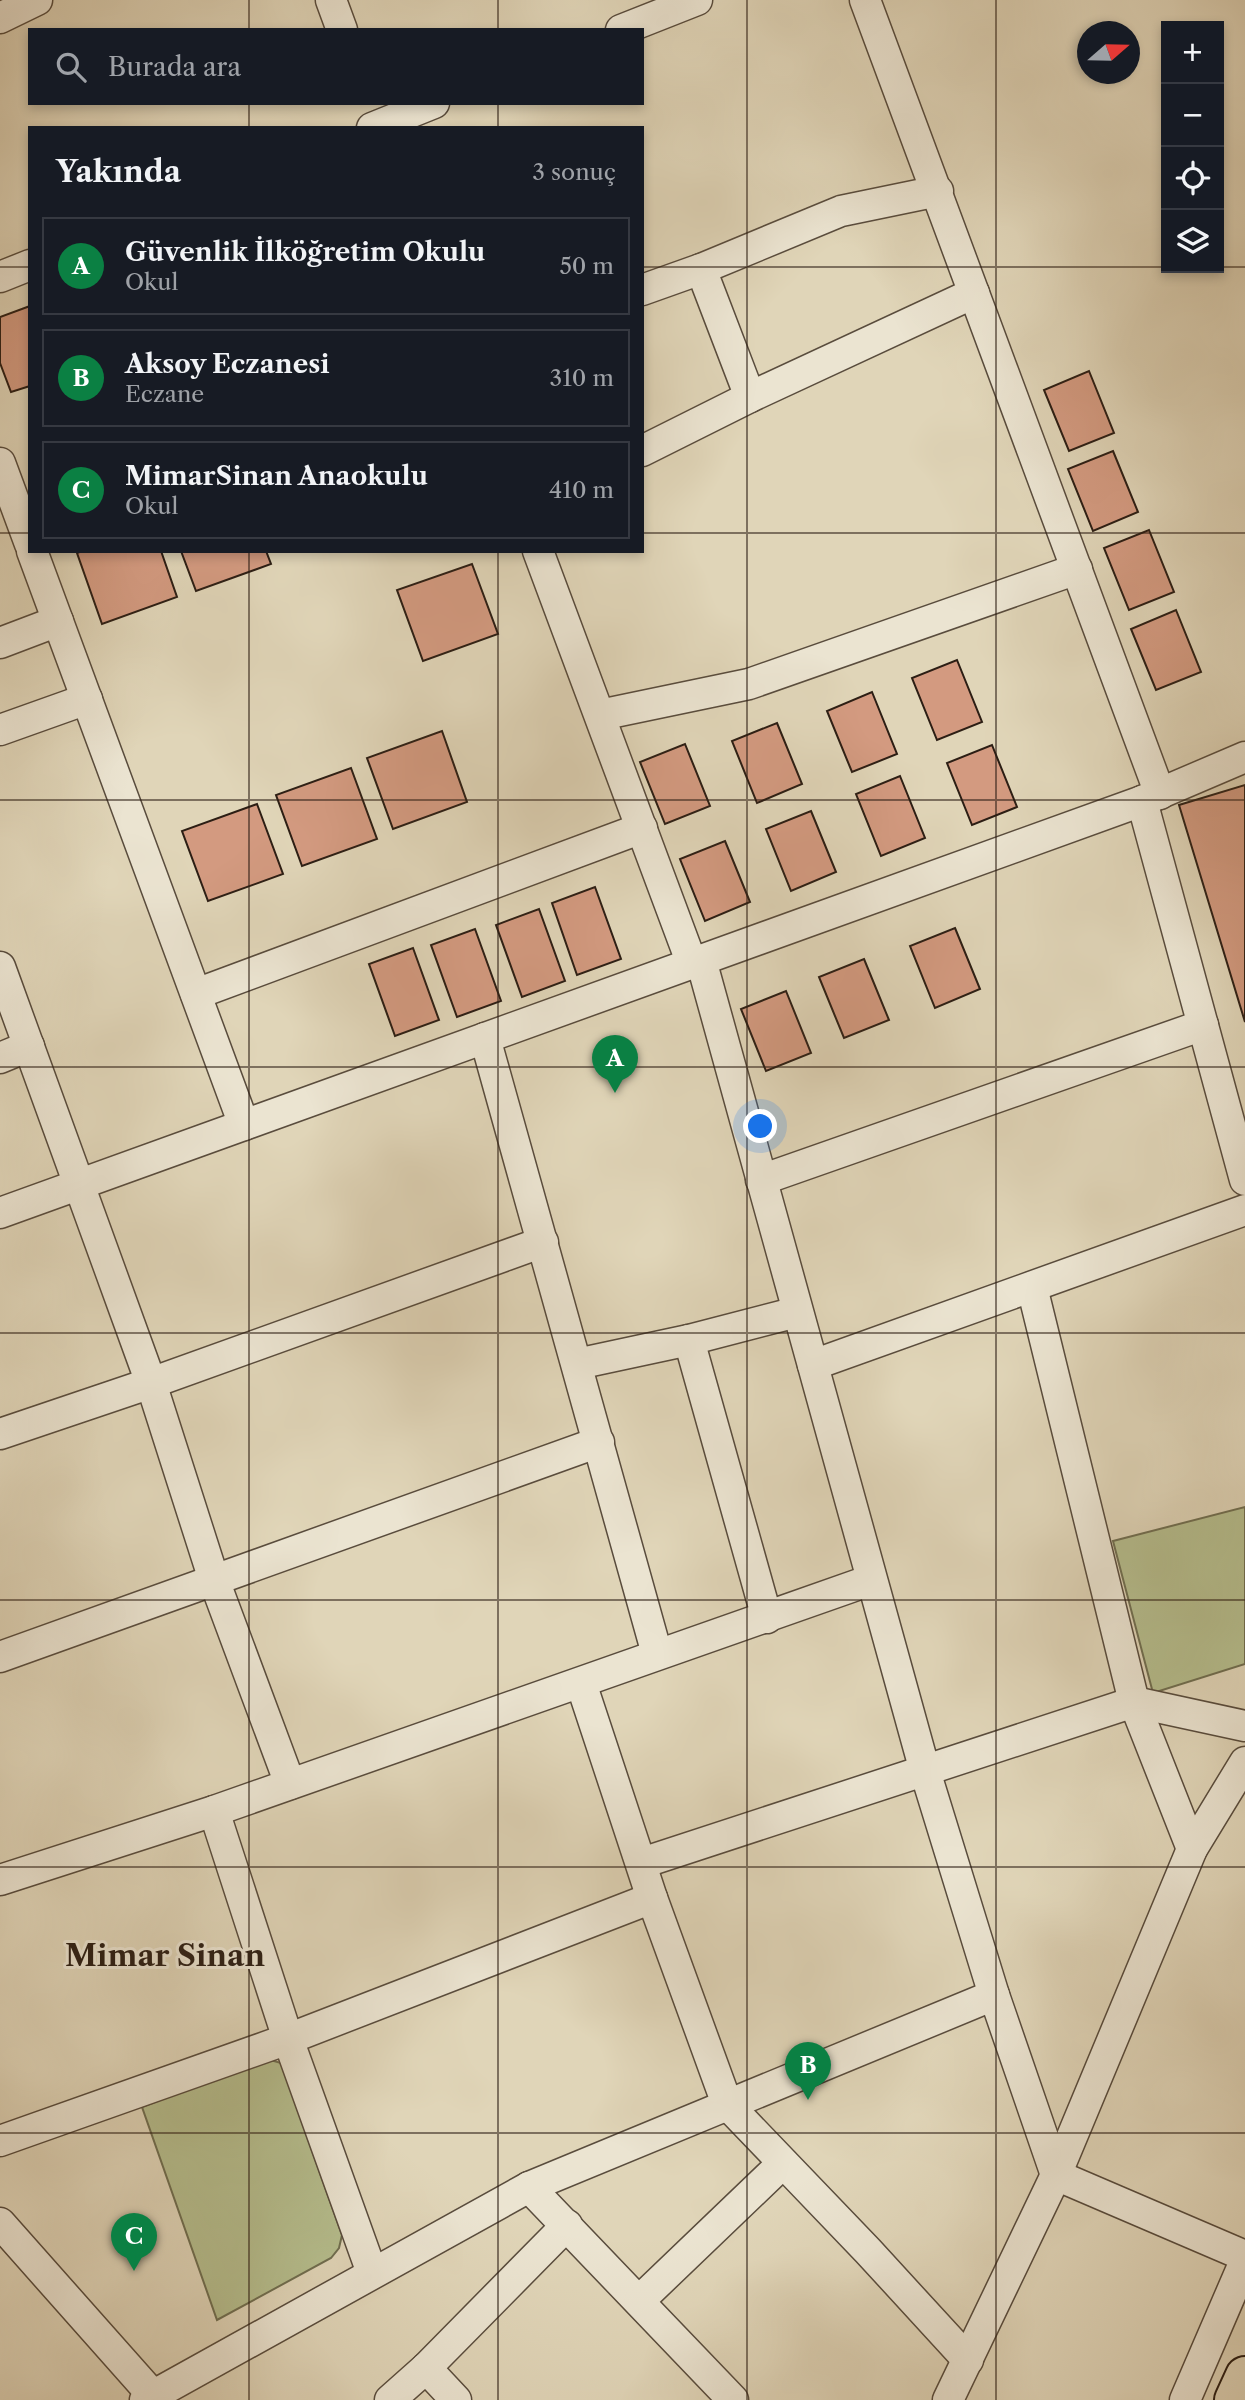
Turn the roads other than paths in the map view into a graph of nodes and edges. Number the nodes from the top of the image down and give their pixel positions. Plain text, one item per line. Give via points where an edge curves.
1 (37, 0) edge
2 (331, 0) edge
3 (697, 0) edge
4 (865, 0) edge
5 (0, 18) edge
6 (341, 28) edge
7 (626, 28) edge
8 (427, 105) edge
9 (374, 121) edge
10 (938, 191) junction
11 (28, 266) edge
12 (701, 269) junction
13 (0, 277) edge
14 (644, 289) edge
15 (974, 293) junction
16 (750, 397) junction
17 (644, 450) edge
18 (0, 463) edge
19 (7, 501) edge
20 (28, 540) edge
21 (33, 553) edge
22 (539, 553) edge
23 (1077, 569) junction
24 (58, 621) junction
25 (0, 643) edge
26 (87, 699) junction
27 (600, 715) junction
28 (0, 730) edge
29 (1245, 757) edge
30 (1151, 797) junction
31 (642, 828) junction
32 (696, 962) junction
33 (0, 967) edge
34 (196, 994) junction
35 (1203, 1025) junction
36 (485, 1038) junction
37 (29, 1046) junction
38 (0, 1058) edge
39 (1233, 1090) edge
40 (244, 1125) junction
41 (761, 1180) junction
42 (1245, 1180) edge
43 (80, 1184) junction
44 (1245, 1210) edge
45 (0, 1213) edge
46 (543, 1242) junction
47 (1031, 1287) junction
48 (797, 1312) junction
49 (689, 1340) junction
50 (577, 1364) junction
51 (813, 1365) junction
52 (151, 1383) junction
53 (0, 1434) edge
54 (599, 1442) junction
55 (214, 1580) junction
56 (871, 1580) junction
57 (767, 1618) junction
58 (657, 1654) junction
59 (0, 1657) edge
60 (581, 1683) junction
61 (1134, 1702) junction
62 (1245, 1726) edge
63 (1245, 1762) edge
64 (925, 1772) junction
65 (290, 1784) junction
66 (214, 1811) junction
67 (1192, 1849) junction
68 (642, 1863) junction
69 (0, 1880) edge
70 (652, 1898) junction
71 (994, 1995) junction
72 (288, 2039) junction
73 (727, 2104) junction
74 (0, 2141) edge
75 (783, 2163) junction
76 (1056, 2175) junction
77 (529, 2187) junction
78 (0, 2223) edge
79 (567, 2225) junction
80 (1245, 2258) edge
81 (372, 2273) junction
82 (639, 2301) junction
83 (968, 2360) junction
84 (426, 2368) junction
85 (1245, 2376) edge
86 (151, 2398) edge
87 (390, 2400) edge
88 (456, 2400) edge
89 (733, 2400) edge
90 (948, 2400) edge
91 (1185, 2400) edge
92 (1234, 2400) edge

1 - 5 street
2 - 6 street
3 - 7 street
4 - 10 street
8 - 9 street
10 - 12 street via 841,211
10 - 15 street
11 - 13 street
12 - 14 street
12 - 16 street
15 - 16 street
15 - 23 street
16 - 17 street
18 - 19 street
19 - 20 street
21 - 24 street
22 - 27 street
23 - 27 street via 749,684
23 - 30 street
24 - 25 street
24 - 26 street
26 - 28 street
26 - 34 street
27 - 31 street
29 - 30 street
30 - 32 street
30 - 35 street
31 - 32 street
31 - 34 street
32 - 36 street
32 - 41 street
33 - 37 street
34 - 40 street
35 - 39 street
35 - 41 street
36 - 40 street
36 - 46 street
37 - 38 street
37 - 43 street
39 - 42 street
40 - 43 street
41 - 48 street
43 - 45 street
43 - 52 street
44 - 47 street
46 - 50 street
46 - 52 street
47 - 51 street
47 - 61 street
48 - 49 street
48 - 51 street
49 - 50 street
49 - 57 street
50 - 54 street
51 - 56 street
52 - 53 street
52 - 55 street
54 - 55 street
54 - 58 street
55 - 59 street
55 - 65 street
56 - 57 street
56 - 64 street
57 - 58 street
58 - 60 street
60 - 65 street
60 - 68 street
61 - 62 street
61 - 64 street
61 - 67 street
63 - 67 street
64 - 68 street
64 - 71 street
65 - 66 street
66 - 69 street
66 - 72 street
67 - 76 street
68 - 70 street
70 - 72 street
70 - 73 street
71 - 73 street
71 - 76 street
72 - 74 street
72 - 81 street
73 - 75 street
73 - 77 street
75 - 82 street
75 - 83 street
76 - 80 street
76 - 83 street
77 - 79 street
77 - 81 street
78 - 86 street
79 - 82 street
79 - 84 street
80 - 91 street
81 - 86 street
82 - 89 street
83 - 90 street
84 - 87 street
84 - 88 street
85 - 92 main road

